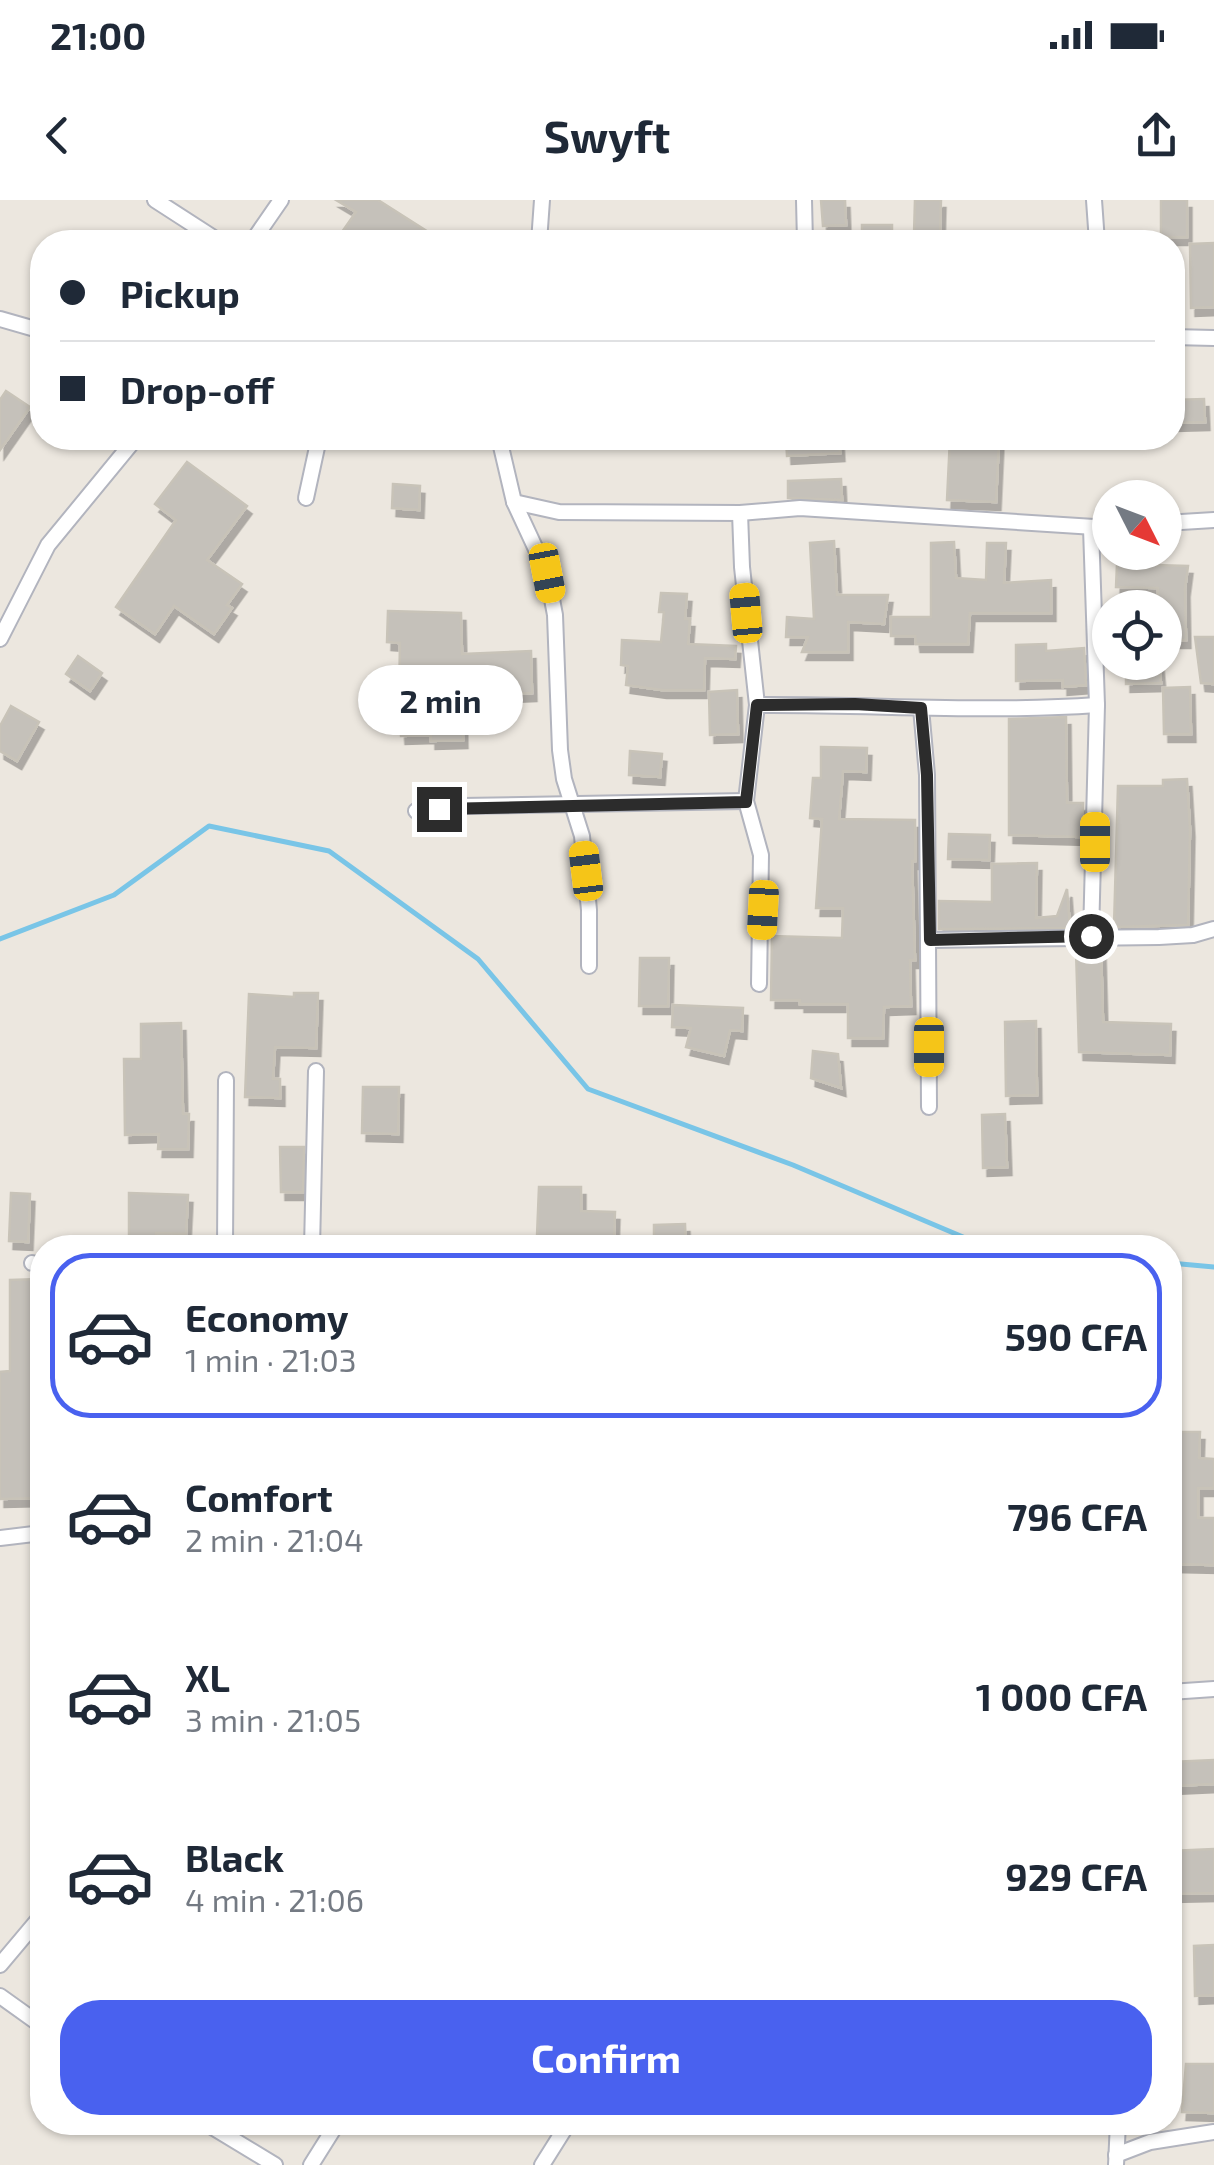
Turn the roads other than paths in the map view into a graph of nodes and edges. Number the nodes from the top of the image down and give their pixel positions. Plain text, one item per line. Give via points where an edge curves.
1 (154, 200) edge
2 (280, 200) edge
3 (542, 200) edge
4 (804, 200) edge
5 (1094, 200) edge
6 (201, 230) edge
7 (262, 230) edge
8 (540, 230) edge
9 (805, 230) edge
10 (1096, 230) edge
11 (0, 319) edge
12 (30, 328) edge
13 (1185, 337) edge
14 (1214, 338) edge
15 (126, 450) edge
16 (316, 450) edge
17 (502, 450) edge
18 (306, 498) dead end
19 (514, 502) junction
20 (740, 514) junction
21 (1214, 520) edge
22 (1182, 521) edge
23 (1091, 528) joint
24 (0, 639) edge
25 (757, 705) junction
26 (1096, 705) junction
27 (921, 708) junction
28 (746, 802) junction
29 (573, 806) junction
30 (416, 811) dead end
31 (1214, 929) edge
32 (1091, 936) junction
33 (930, 940) junction
34 (590, 966) dead end
35 (759, 984) dead end
36 (316, 1070) dead end
37 (226, 1080) dead end
38 (929, 1107) dead end
39 (225, 1235) edge
40 (312, 1235) edge
41 (30, 1534) edge
42 (0, 1538) edge
43 (1214, 1689) edge
44 (1182, 1691) edge
45 (30, 1930) edge
46 (0, 1966) edge
47 (0, 1996) edge
48 (30, 2017) edge
49 (1214, 2132) edge
50 (225, 2135) edge
51 (330, 2135) edge
52 (561, 2135) edge
53 (1117, 2135) edge
54 (1116, 2160) edge
55 (275, 2165) edge
56 (311, 2165) edge
57 (542, 2165) edge

1 - 6 street
2 - 7 street
3 - 8 street
4 - 9 street
5 - 10 street
11 - 12 street
13 - 14 street
15 - 24 street via 48,544
16 - 18 street
17 - 19 street
19 - 20 street via 560,512
19 - 29 street via 547,573 559,650 560,750
20 - 23 street via 800,508
20 - 25 street
21 - 22 street
23 - 26 street
25 - 27 street
25 - 28 street
26 - 27 street
26 - 32 street
27 - 33 street
28 - 29 street
28 - 35 street via 762,855
29 - 30 street
29 - 34 street via 586,871
31 - 32 street
32 - 33 street
33 - 38 street
36 - 40 street
37 - 39 street
41 - 42 street
43 - 44 street
45 - 46 street
47 - 48 street
49 - 54 street via 1150,2142
50 - 55 street
51 - 56 street
52 - 57 street
53 - 54 street

